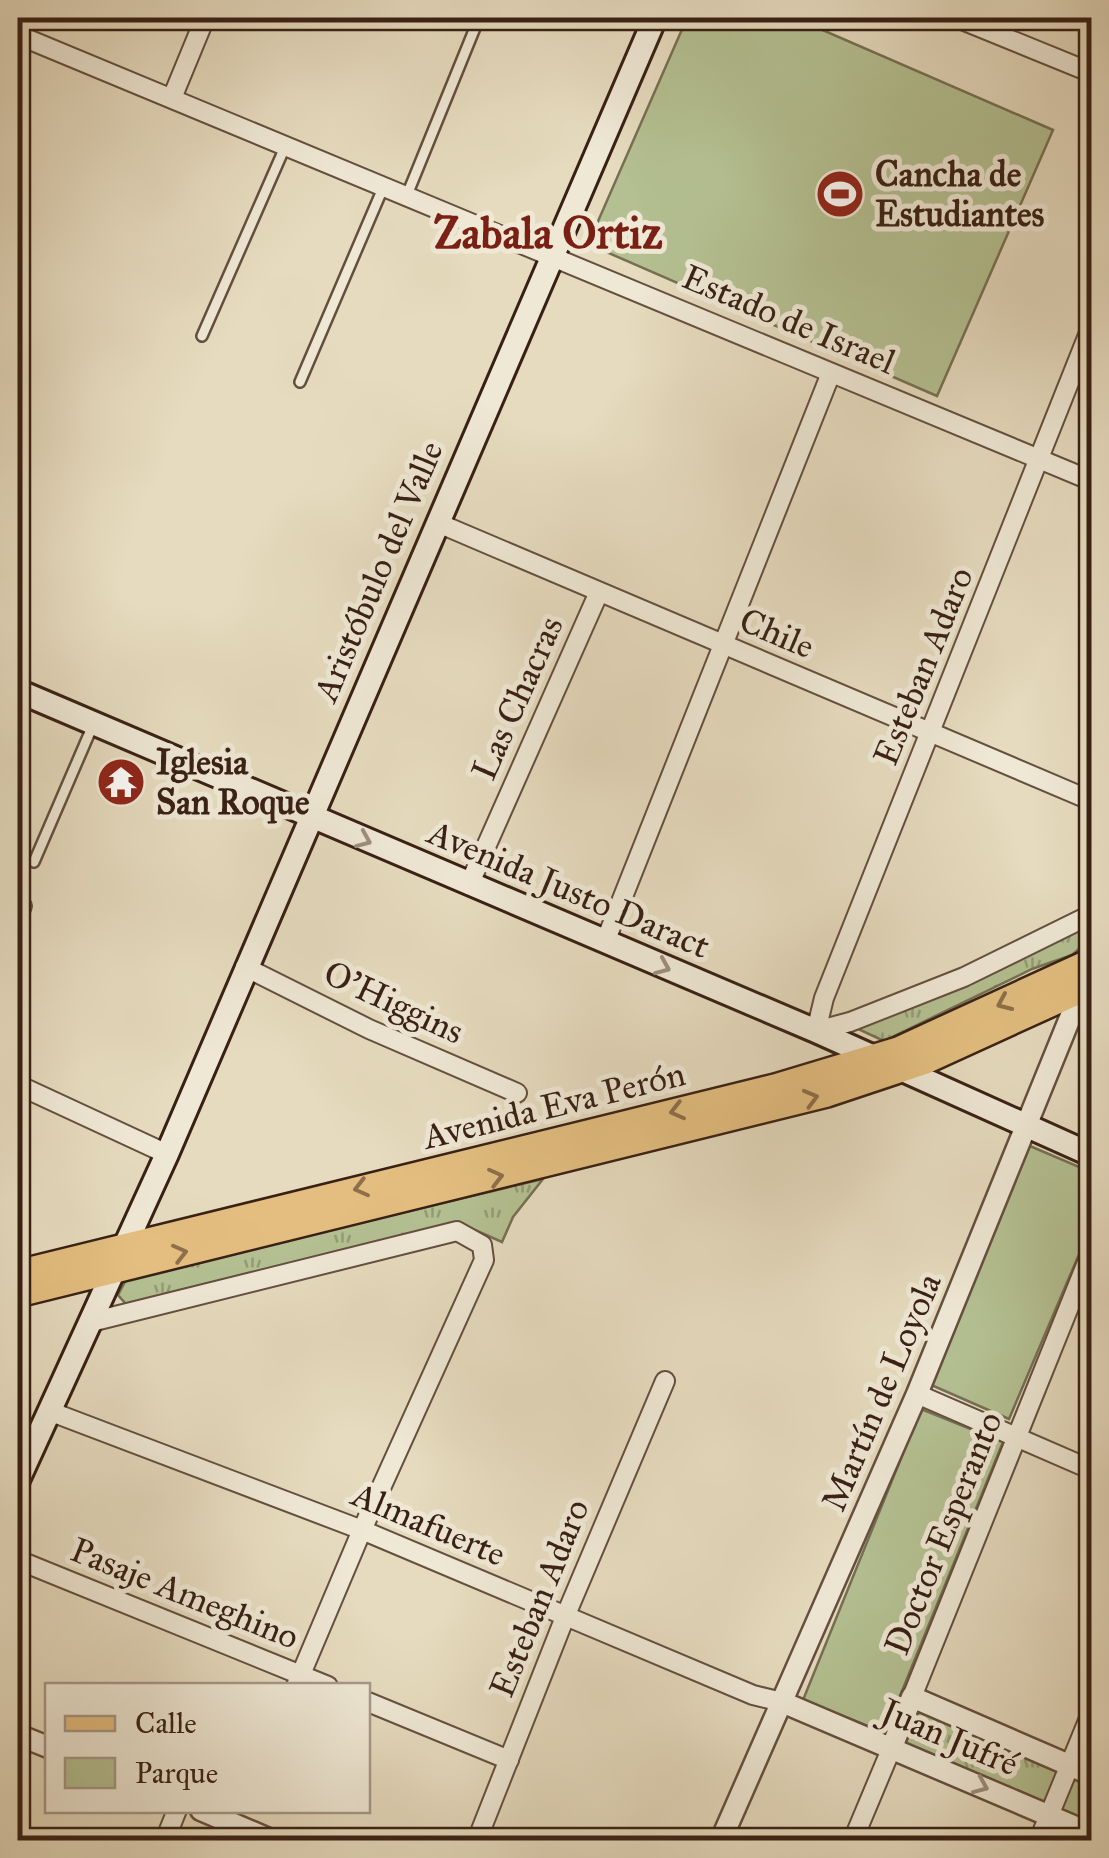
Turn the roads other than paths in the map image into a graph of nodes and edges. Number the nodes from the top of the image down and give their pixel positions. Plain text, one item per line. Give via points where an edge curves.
1 (205, 18) edge
2 (479, 18) edge
3 (655, 18) edge
4 (957, 18) edge
5 (18, 35) edge
6 (1092, 73) edge
7 (172, 98) junction
8 (286, 145) junction
9 (384, 185) junction
10 (407, 194) junction
11 (552, 254) junction
12 (1092, 325) edge
13 (202, 336) dead end
14 (831, 373) junction
15 (300, 382) dead end
16 (1040, 459) junction
17 (1092, 481) edge
18 (438, 523) junction
19 (599, 592) junction
20 (724, 646) junction
21 (18, 691) edge
22 (94, 722) junction
23 (932, 733) junction
24 (1092, 801) edge
25 (309, 817) junction
26 (34, 862) dead end
27 (469, 885) junction
28 (1092, 914) edge
29 (604, 942) junction
30 (1092, 963) edge
31 (245, 967) junction
32 (1086, 988) edge
33 (816, 1032) junction
34 (872, 1058) junction
35 (898, 1070) junction
36 (18, 1085) edge
37 (517, 1093) dead end
38 (1026, 1127) junction
39 (167, 1154) junction
40 (1092, 1155) edge
41 (1092, 1250) edge
42 (120, 1257) junction
43 (18, 1274) edge
44 (18, 1294) edge
45 (91, 1322) junction
46 (665, 1381) dead end
47 (917, 1394) junction
48 (49, 1411) junction
49 (1016, 1438) junction
50 (1092, 1470) edge
51 (18, 1480) edge
52 (362, 1530) junction
53 (18, 1560) edge
54 (565, 1617) junction
55 (298, 1680) edge
56 (912, 1697) junction
57 (782, 1702) junction
58 (370, 1703) edge
59 (1092, 1711) edge
60 (18, 1734) edge
61 (45, 1746) edge
62 (892, 1748) junction
63 (509, 1760) junction
64 (1069, 1766) junction
65 (1092, 1775) edge
66 (176, 1813) edge
67 (1049, 1815) junction
68 (238, 1818) edge
69 (1092, 1834) edge
70 (165, 1840) edge
71 (272, 1840) edge
72 (476, 1840) edge
73 (722, 1840) edge
74 (854, 1840) edge
75 (1038, 1840) edge

1 - 7 street
2 - 10 lane
3 - 11 main road, Aristóbulo del Valle
4 - 6 street
5 - 7 street, Estado de Israel
7 - 8 street, Estado de Israel
8 - 9 street, Estado de Israel
8 - 13 lane
9 - 10 street, Estado de Israel
9 - 15 lane
10 - 11 street, Estado de Israel
11 - 14 street, Estado de Israel
11 - 18 main road, Aristóbulo del Valle
12 - 16 street, Esteban Adaro
14 - 16 street, Estado de Israel
14 - 20 street
16 - 17 street, Estado de Israel
16 - 23 street, Esteban Adaro
18 - 19 street, Chile
18 - 25 main road, Aristóbulo del Valle
19 - 20 street, Chile
19 - 27 street, Las Chacras
20 - 23 street, Chile
20 - 29 street
21 - 22 main road, Avenida Justo Daract
22 - 25 main road, Avenida Justo Daract
22 - 26 lane
23 - 24 street, Chile
23 - 33 street, Esteban Adaro
25 -> 27 main road, Avenida Justo Daract
25 - 31 main road, Aristóbulo del Valle
27 - 29 main road, Avenida Justo Daract
28 - 33 street via 964,978
29 -> 33 main road, Avenida Justo Daract
30 - 32 street, Martín de Loyola
30 -> 34 main road, Avenida Eva Perón
31 - 37 street, O'Higgins
31 - 39 main road, Aristóbulo del Valle
32 - 35 main road, Avenida Eva Perón
32 - 38 street, Martín de Loyola
33 - 34 main road, Avenida Justo Daract
34 - 35 main road, Avenida Justo Daract
34 -> 42 main road, Avenida Eva Perón
35 - 38 main road, Avenida Justo Daract
42 -> 35 main road, Avenida Eva Perón via 699,1127
36 - 39 street
38 - 40 main road, Avenida Justo Daract
38 - 47 street, Martín de Loyola
39 - 42 main road, Aristóbulo del Valle
41 - 49 street, Doctor Esperanto
42 - 43 main road, Avenida Eva Perón
42 - 44 main road, Avenida Eva Perón
42 - 45 main road, Aristóbulo del Valle
45 - 48 main road, Aristóbulo del Valle
45 - 52 street via 457,1230 482,1245 484,1260
46 - 54 street, Esteban Adaro
47 - 49 street
47 - 57 street, Martín de Loyola
48 - 51 main road, Aristóbulo del Valle
48 - 52 street, Almafuerte
49 - 50 street
49 - 56 street, Doctor Esperanto
52 - 54 street, Almafuerte
52 - 55 street
53 - 55 street, Pasaje Ameghino
54 - 57 street, Almafuerte
54 - 63 street, Esteban Adaro
56 - 62 street, Doctor Esperanto
56 - 64 street, Juan Jufré
57 - 62 street, Juan Jufré
57 - 73 street, Martín de Loyola
58 - 63 street
59 - 64 street
60 - 61 street
62 -> 67 street, Juan Jufré
62 - 74 street, Doctor Esperanto
63 - 72 street, Esteban Adaro
64 - 65 street, Juan Jufré
64 - 67 street
66 - 70 street
67 - 69 street, Juan Jufré
67 - 75 street
68 - 71 street

